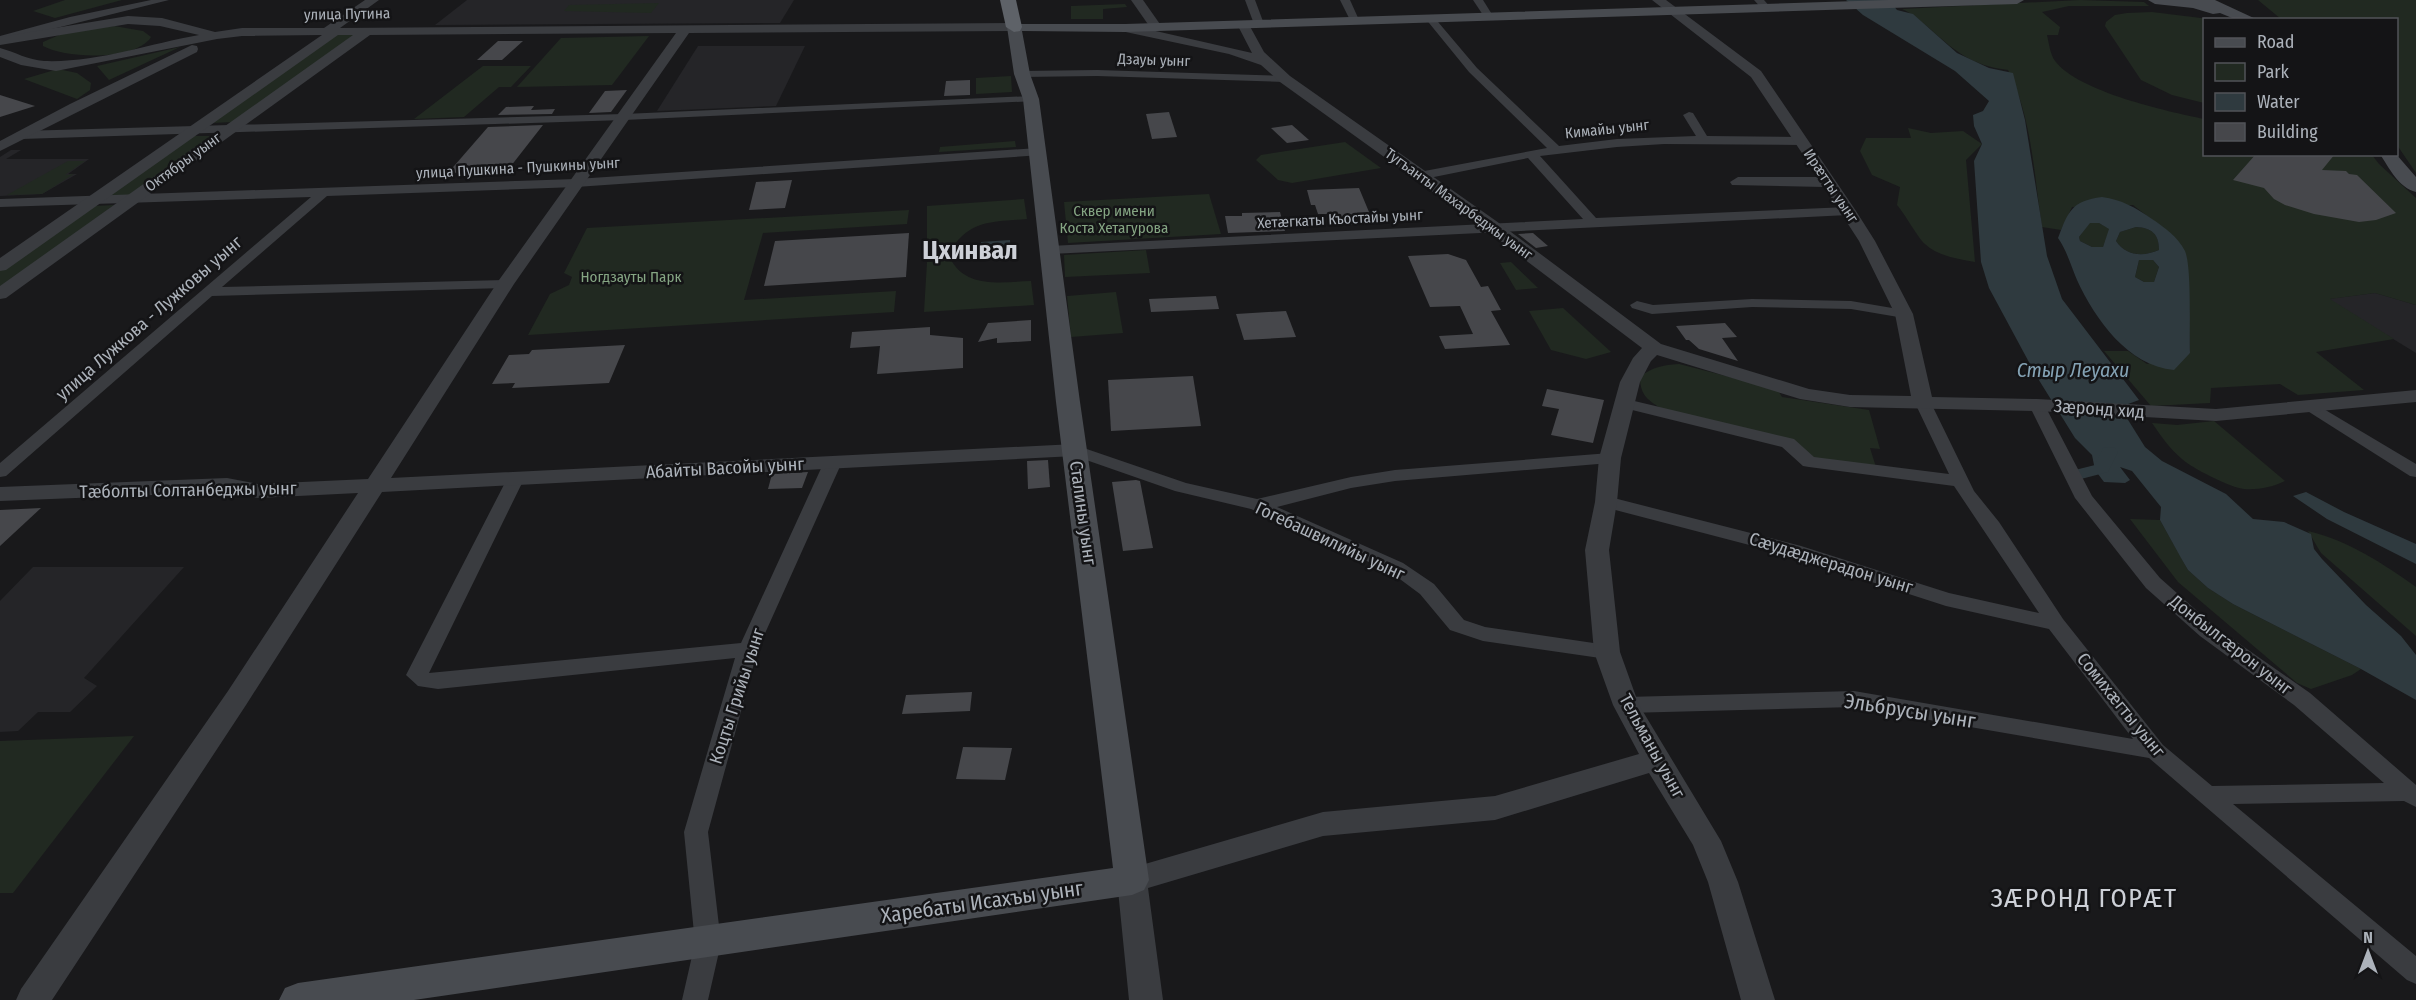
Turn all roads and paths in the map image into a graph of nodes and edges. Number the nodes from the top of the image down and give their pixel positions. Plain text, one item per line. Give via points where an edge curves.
1 (164, 0) edge
2 (373, 0) edge
3 (1008, 0) edge
4 (1137, 0) edge
5 (1250, 0) edge
6 (1345, 0) edge
7 (1478, 0) edge
8 (1658, 0) edge
9 (2018, 0) edge
10 (2156, 0) edge
11 (1763, 4) edge
12 (2220, 4) edge
13 (124, 8) junction
14 (1673, 11) junction
15 (1488, 16) junction
16 (1430, 18) junction
17 (2247, 18) edge
18 (1354, 20) junction
19 (168, 24) junction
20 (1251, 24) junction
21 (68, 25) junction
22 (1014, 27) junction
23 (1156, 27) junction
24 (686, 28) junction
25 (1125, 28) junction
26 (332, 31) junction
27 (367, 31) junction
28 (220, 35) junction
29 (0, 40) edge
30 (0, 52) edge
31 (120, 57) junction
32 (21, 59) junction
33 (1263, 61) junction
34 (42, 65) junction
35 (1022, 74) junction
36 (1285, 79) junction
37 (110, 91) junction
38 (1031, 99) junction
39 (1689, 115) dead end
40 (624, 117) junction
41 (194, 130) junction
42 (228, 130) junction
43 (21, 135) junction
44 (1704, 140) junction
45 (1801, 141) junction
46 (0, 147) edge
47 (1557, 151) junction
48 (1038, 152) junction
49 (1532, 155) junction
50 (2389, 156) edge
51 (1419, 176) junction
52 (1738, 182) dead end
53 (1828, 182) junction
54 (576, 183) junction
55 (2416, 187) edge
56 (323, 193) junction
57 (93, 201) junction
58 (130, 201) junction
59 (0, 203) edge
60 (1848, 211) junction
61 (1593, 222) junction
62 (1493, 227) junction
63 (1050, 250) junction
64 (0, 266) edge
65 (505, 284) junction
66 (208, 292) junction
67 (0, 294) edge
68 (1637, 304) dead end
69 (1904, 314) junction
70 (1654, 348) junction
71 (2416, 396) edge
72 (1923, 403) junction
73 (1626, 404) junction
74 (2037, 405) junction
75 (2312, 407) junction
76 (1075, 450) junction
77 (1610, 458) junction
78 (833, 462) junction
79 (0, 472) edge
80 (2416, 472) edge
81 (515, 479) junction
82 (1960, 481) junction
83 (375, 484) junction
84 (0, 494) edge
85 (1606, 502) junction
86 (1257, 506) junction
87 (2056, 624) junction
88 (748, 649) junction
89 (1607, 652) junction
90 (1626, 705) junction
91 (2155, 751) junction
92 (1656, 760) junction
93 (2206, 795) junction
94 (2411, 795) edge
95 (1132, 880) junction
96 (708, 943) junction
97 (2416, 972) edge
98 (33, 1000) edge
99 (298, 1000) edge
100 (695, 1000) edge
101 (1146, 1000) edge
102 (1758, 1000) edge

1 - 13 street
2 - 26 street, Октябры уынг
3 - 22 highway
4 - 23 street
5 - 20 street
6 - 18 street
7 - 15 street
8 - 14 street, Ирæтты уынг
9 - 11 main road
10 - 12 main road
11 - 14 main road
12 - 17 main road
13 - 19 street
13 - 21 street
14 - 15 main road
14 - 45 street, Ирæтты уынг via 1756,74
15 - 16 main road
16 - 18 main road
16 - 47 street via 1473,70
18 - 20 main road
19 - 21 street via 128,20
19 - 28 street
19 - 31 street via 175,30 171,37
20 - 23 main road
20 - 33 street, Тугъанты Махарбеджы уынг via 1249,42
21 - 29 street
21 - 32 street via 27,45 19,52
22 - 24 street, улица Путина
22 - 25 main road
22 - 35 main road, Сталины уынг
23 - 25 main road
24 - 27 street, улица Путина
24 - 40 street
25 - 33 street, Тугъанты Махарбеджы уынг
26 - 27 street, улица Путина
26 - 28 street, улица Путина
26 - 41 street, Октябры уынг
27 - 42 street, Октябры уынг
28 - 31 street
28 - 37 street
30 - 32 street
31 - 34 street
32 - 34 street
33 - 36 street, Тугъанты Махарбеджы уынг
34 - 37 street via 90,76
35 - 36 street, Дзауы уынг
35 - 38 main road, Сталины уынг
36 - 51 street, Тугъанты Махарбеджы уынг
37 - 43 street
38 - 40 street
38 - 48 main road, Сталины уынг
39 - 44 street
40 - 42 street
40 - 54 street
41 - 42 street
41 - 43 street
41 - 57 street, Октябры уынг
42 - 58 street, Октябры уынг
43 - 46 street
44 - 45 street, Кимайы уынг
44 - 47 street, Кимайы уынг via 1645,141
45 - 53 street, Ирæтты уынг
47 - 49 street, Кимайы уынг
48 - 54 street, улица Пушкина - Пушкины уынг
48 - 63 main road, Сталины уынг
49 - 51 street, Кимайы уынг
49 - 61 street
50 - 55 main road
51 - 62 street, Тугъанты Махарбеджы уынг
52 - 53 street
53 - 60 street, Ирæтты уынг
54 - 56 street, улица Пушкина - Пушкины уынг
54 - 65 street
56 - 58 street, улица Пушкина - Пушкины уынг
56 - 66 street, улица Лужкова - Лужковы уынг
57 - 58 street, улица Пушкина - Пушкины уынг
57 - 59 street, улица Пушкина - Пушкины уынг
57 - 64 street, Октябры уынг
58 - 67 street, Октябры уынг
60 - 61 street, Хетæгкаты Къостайы уынг
60 - 69 street, Ирæтты уынг
61 - 62 street, Хетæгкаты Къостайы уынг
62 - 63 street, Хетæгкаты Къостайы уынг
62 - 70 street, Тугъанты Махарбеджы уынг
63 - 76 main road, Сталины уынг
65 - 66 street
65 - 83 street
66 - 79 street, улица Лужкова - Лужковы уынг
68 - 69 street via 1652,310 1752,303 1851,305
69 - 72 street, Ирæтты уынг
70 - 72 street, Тугъанты Махарбеджы уынг via 1807,395 1850,401
70 - 73 street, Тельманы уынг via 1643,358 1630,382
71 - 75 street, Зæронд хид
72 - 74 street, Зæронд хид
72 - 82 street, Сомихæгты уынг
73 - 77 street, Тельманы уынг
73 - 82 street via 1788,442 1809,462
74 - 75 street, Зæронд хид via 2216,415
74 - 94 street, Донбылгæрон уынг via 2084,498 2153,583 2207,631 2302,699
75 - 80 street
76 - 78 street, Абайты Васойы уынг
76 - 86 street, Гогебашвилийы уынг via 1181,487
76 - 95 main road, Сталины уынг
77 - 85 street, Тельманы уынг
77 - 86 street via 1363,480
78 - 81 street, Абайты Васойы уынг
78 - 88 street, Коцты Грийы уынг
81 - 83 street, Абайты Васойы уынг
81 - 88 street via 416,675 425,681 438,681
82 - 87 street, Сомихæгты уынг
83 - 84 street, Тæболты Солтанбеджы уынг
83 - 98 street via 237,698
85 - 87 street, Сæудæджерадон уынг via 1794,550 1946,599
85 - 89 street, Тельманы уынг via 1597,550
86 - 89 street, Гогебашвилийы уынг via 1396,567 1427,589 1457,625 1483,634
87 - 91 street, Сомихæгты уынг
88 - 96 street, Коцты Грийы уынг via 696,832
89 - 90 street, Тельманы уынг
90 - 91 street, Эльбрусы уынг via 1854,699
90 - 92 street, Тельманы уынг
91 - 93 street, Сомихæгты уынг
92 - 95 street, Харебаты Исахъы уынг via 1495,808 1323,824
92 - 102 street, Тельманы уынг via 1706,841 1723,882
93 - 94 street
93 - 97 street, Сомихæгты уынг
95 - 96 main road, Харебаты Исахъы уынг
95 - 101 street, Сталины уынг
96 - 99 main road, Харебаты Исахъы уынг
96 - 100 street, Коцты Грийы уынг

